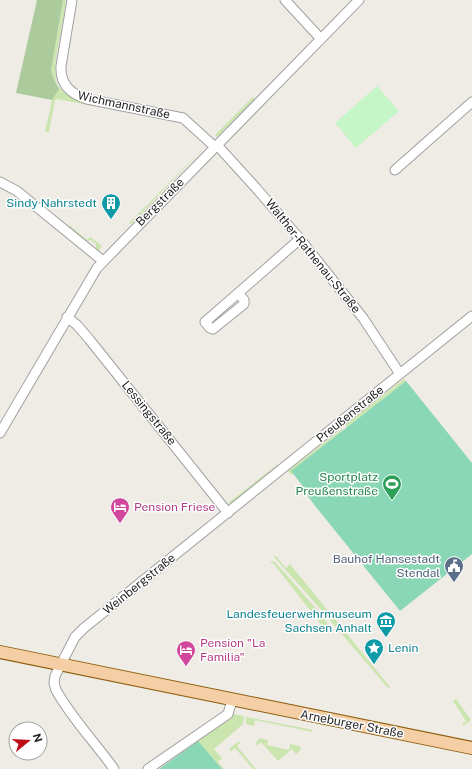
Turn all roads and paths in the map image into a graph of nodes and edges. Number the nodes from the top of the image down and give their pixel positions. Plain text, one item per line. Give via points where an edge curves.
1 (72, 0) edge
2 (285, 0) edge
3 (359, 0) edge
4 (320, 39) junction
5 (472, 102) edge
6 (216, 146) junction
7 (395, 170) dead end
8 (0, 182) edge
9 (300, 239) junction
10 (102, 261) junction
11 (238, 293) dead end
12 (472, 316) edge
13 (67, 317) junction
14 (400, 374) junction
15 (0, 433) edge
16 (228, 513) junction
17 (0, 652) edge
18 (61, 665) junction
19 (232, 700) junction
20 (472, 748) edge
21 (114, 769) edge
22 (148, 769) edge

1 - 6 street, Wichmannstraße via 60,66 60,74 67,89 87,99 183,118
2 - 4 street
3 - 4 street, Bergstraße
4 - 6 street, Bergstraße
5 - 7 street
6 - 9 street, Walther-Rathenau-Straße via 252,182
6 - 10 street, Bergstraße
8 - 10 street via 17,191
9 - 11 street
9 - 14 street, Walther-Rathenau-Straße via 310,255 363,318
10 - 13 street, Bergstraße
12 - 14 street, Preußenstraße
13 - 15 street, Bergstraße
13 - 16 street, Lessingstraße via 89,339
14 - 16 street, Preußenstraße
16 - 18 street, Weinbergstraße via 80,632
17 - 18 main road, Arneburger Straße
18 - 19 main road, Arneburger Straße
18 - 21 street, Weinbergstraße via 55,679 56,690
19 - 20 main road, Arneburger Straße
19 - 22 street via 228,714

